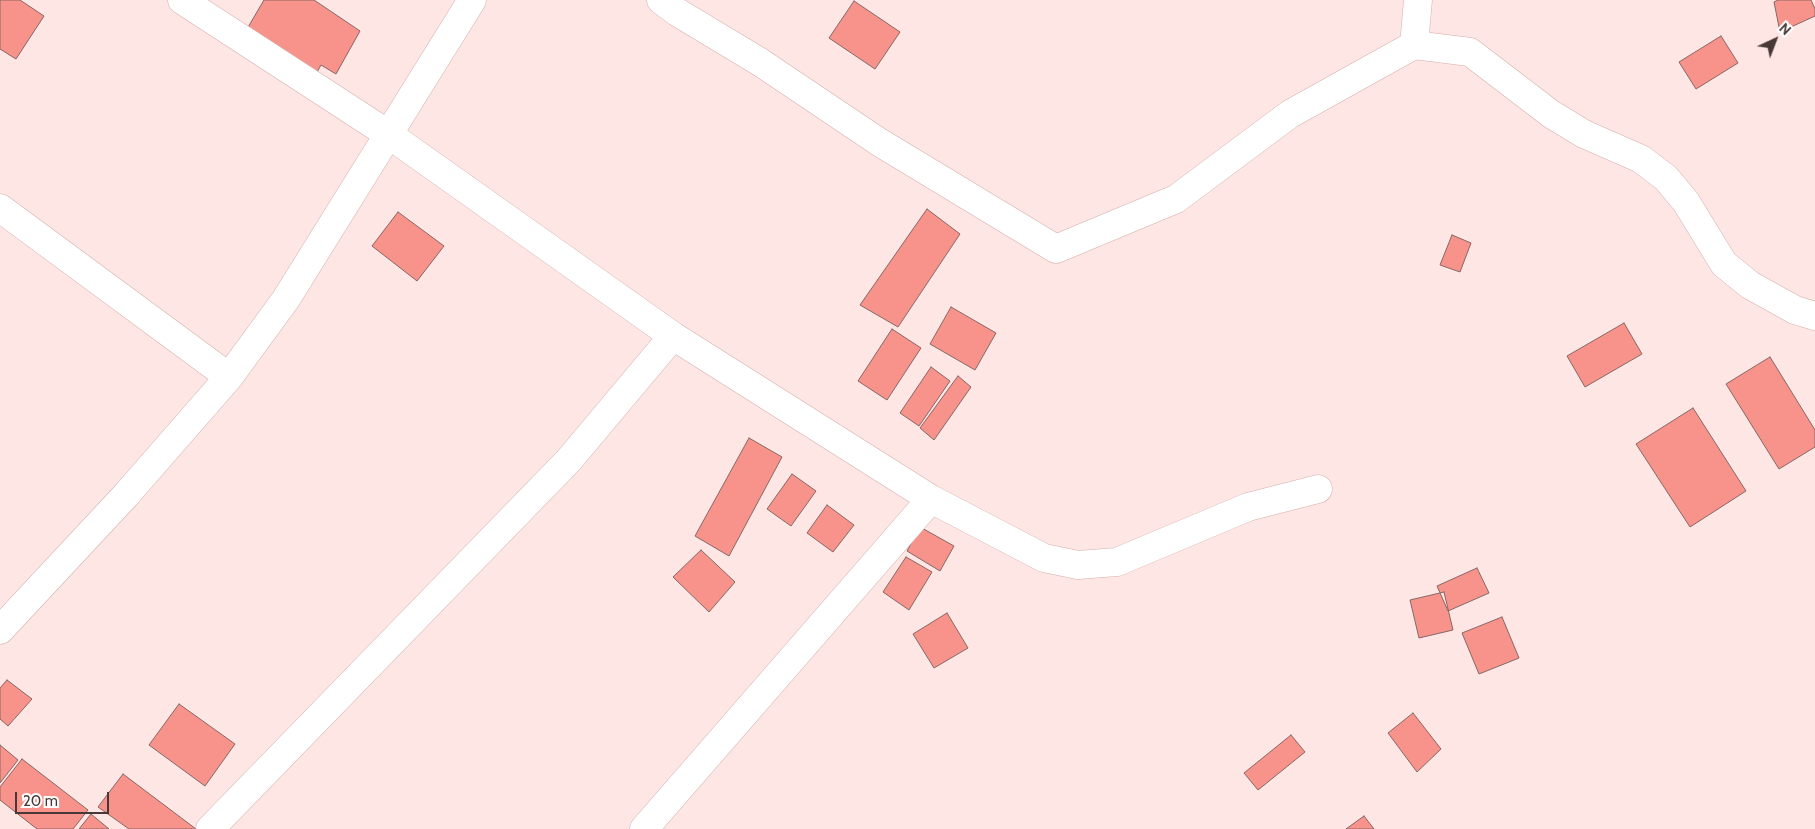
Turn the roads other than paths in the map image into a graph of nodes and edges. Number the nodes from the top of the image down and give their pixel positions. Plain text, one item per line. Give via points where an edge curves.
1 (182, 0) edge
2 (472, 0) edge
3 (661, 0) edge
4 (1418, 0) edge
5 (1414, 46) junction
6 (388, 134) junction
7 (0, 208) edge
8 (1815, 316) edge
9 (673, 336) junction
10 (229, 377) junction
11 (1318, 489) dead end
12 (931, 499) junction
13 (0, 630) edge
14 (210, 829) edge
15 (644, 829) edge

1 - 6 street
2 - 6 street
3 - 5 street via 879,142 1056,249 1176,199 1290,114
4 - 5 street
5 - 8 street via 1470,52 1552,114 1584,134 1641,159 1666,178 1686,202 1724,264 1750,285 1795,310
6 - 9 street
6 - 10 street via 286,298
7 - 10 street
9 - 12 street
9 - 14 street via 569,460
10 - 13 street via 126,495
11 - 12 street via 1248,507 1117,562 1078,565 1044,558
12 - 15 street

